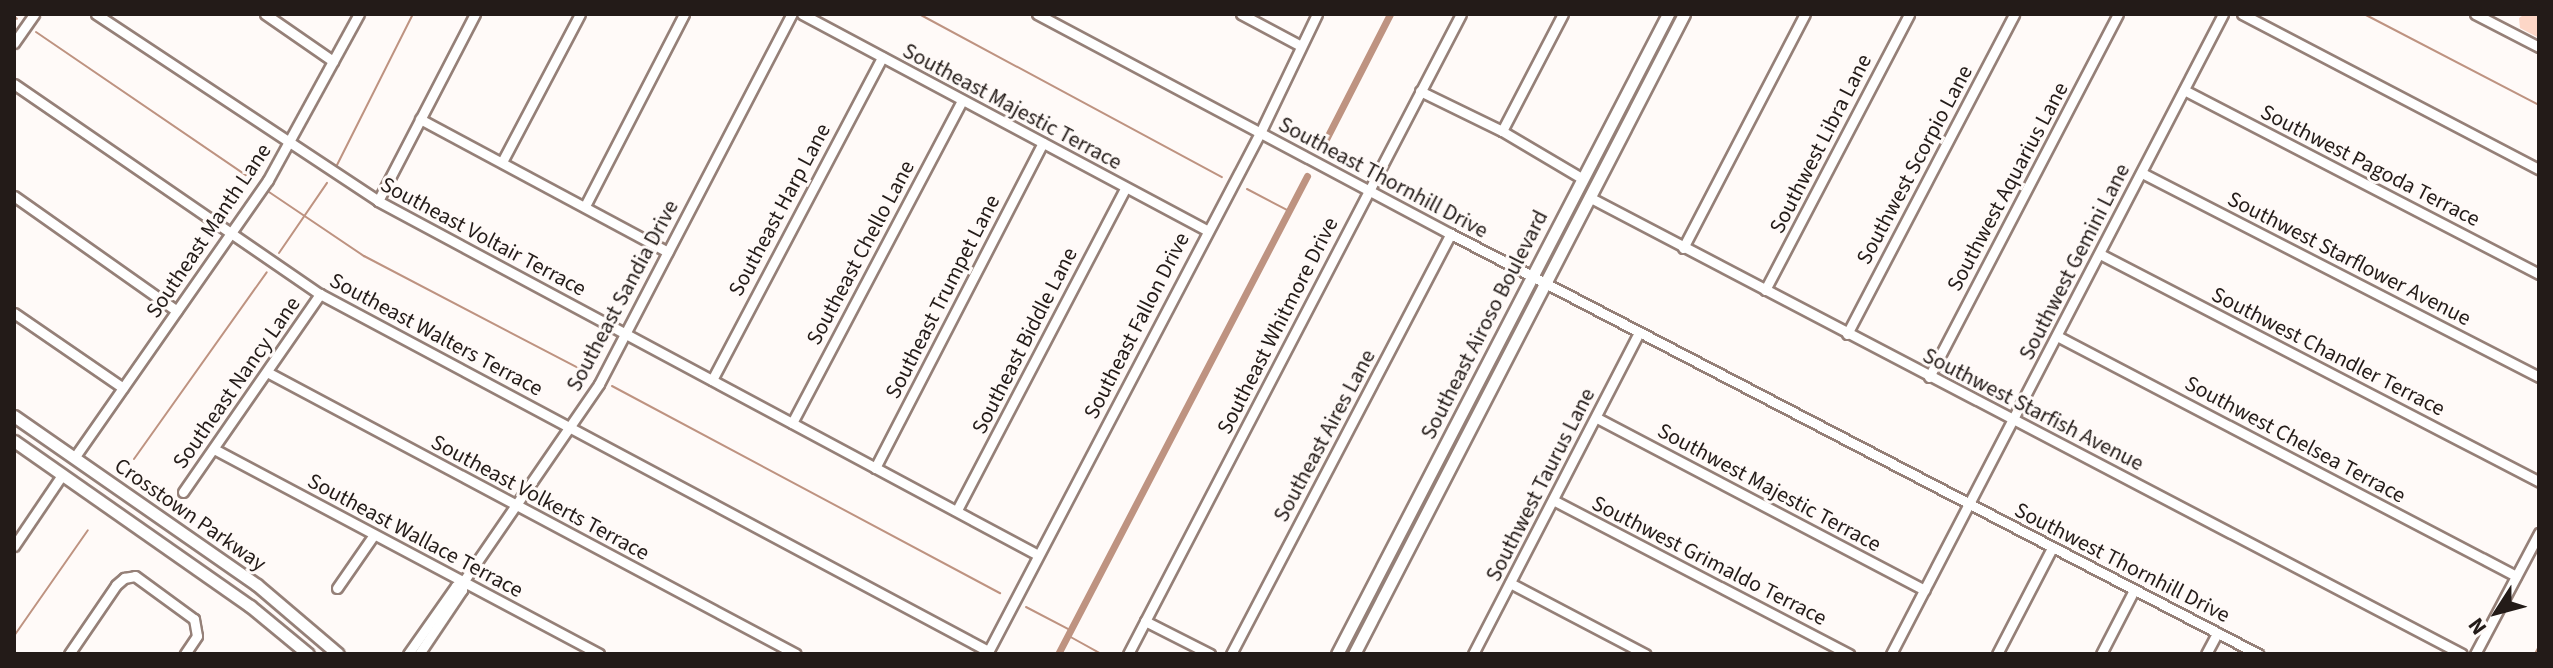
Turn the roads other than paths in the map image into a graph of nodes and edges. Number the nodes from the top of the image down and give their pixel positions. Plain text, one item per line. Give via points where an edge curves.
1 (34, 14) edge
2 (96, 14) edge
3 (265, 14) edge
4 (359, 14) edge
5 (475, 14) edge
6 (580, 14) edge
7 (684, 14) edge
8 (792, 14) edge
9 (802, 14) edge
10 (1037, 14) edge
11 (1241, 14) edge
12 (1317, 14) edge
13 (1461, 14) edge
14 (1563, 14) edge
15 (1668, 14) edge
16 (1684, 14) edge
17 (1805, 14) edge
18 (1909, 14) edge
19 (2014, 14) edge
20 (2118, 14) edge
21 (2223, 14) edge
22 (2242, 14) edge
23 (2475, 14) edge
24 (14, 43) edge
25 (1301, 46) junction
26 (2539, 47) edge
27 (882, 57) junction
28 (333, 61) junction
29 (14, 84) edge
30 (2184, 90) junction
31 (1420, 91) junction
32 (962, 100) junction
33 (420, 119) junction
34 (1502, 131) junction
35 (1260, 133) junction
36 (1043, 143) junction
37 (290, 144) junction
38 (502, 162) junction
39 (2539, 169) edge
40 (2142, 173) junction
41 (1583, 179) junction
42 (1125, 188) junction
43 (1369, 191) junction
44 (14, 196) edge
45 (1589, 197) junction
46 (378, 201) junction
47 (585, 206) junction
48 (1207, 230) junction
49 (230, 234) junction
50 (1451, 234) junction
51 (1683, 248) junction
52 (668, 252) junction
53 (2100, 254) junction
54 (2539, 274) edge
55 (1532, 276) junction
56 (1544, 283) junction
57 (1765, 290) junction
58 (320, 294) junction
59 (177, 311) junction
60 (14, 313) edge
61 (1639, 333) junction
62 (628, 334) junction
63 (1847, 334) junction
64 (2057, 336) junction
65 (267, 372) junction
66 (1929, 377) junction
67 (2539, 377) edge
68 (712, 380) junction
69 (123, 388) junction
70 (14, 416) edge
71 (1597, 418) junction
72 (2013, 420) junction
73 (792, 423) junction
74 (571, 429) junction
75 (14, 441) edge
76 (214, 449) junction
77 (74, 458) junction
78 (875, 468) junction
79 (62, 475) junction
80 (2539, 482) edge
81 (183, 492) dead end
82 (1553, 500) junction
83 (1969, 505) junction
84 (517, 507) junction
85 (957, 510) junction
86 (2539, 533) edge
87 (373, 536) junction
88 (14, 546) edge
89 (2052, 548) junction
90 (1038, 555) junction
91 (2516, 576) junction
92 (463, 582) junction
93 (1510, 583) junction
94 (337, 588) dead end
95 (1925, 590) junction
96 (2134, 590) junction
97 (1145, 621) junction
98 (2217, 633) junction
99 (987, 652) edge
100 (69, 654) edge
101 (185, 654) edge
102 (308, 654) edge
103 (338, 654) edge
104 (408, 654) edge
105 (419, 654) edge
106 (599, 654) edge
107 (796, 654) edge
108 (1128, 654) edge
109 (1210, 654) edge
110 (1231, 654) edge
111 (1337, 654) edge
112 (1354, 654) edge
113 (1473, 654) edge
114 (1645, 654) edge
115 (1849, 654) edge
116 (1891, 654) edge
117 (1997, 654) edge
118 (2101, 654) edge
119 (2206, 654) edge
120 (2258, 654) edge
121 (2462, 654) edge
122 (2475, 654) edge

1 - 24 street
2 - 37 street, Southeast Voltair Terrace
3 - 28 street
4 - 28 street, Southeast Manth Lane
5 - 33 street
6 - 38 street
7 - 47 street
8 - 52 street, Southeast Sandia Drive
9 - 27 street, Southeast Majestic Terrace
10 - 35 street, Southeast Thornhill Drive
11 - 25 street
12 - 25 street, Southeast Fallon Drive
13 - 31 street, Southeast Whitmore Drive
14 - 34 street
15 - 41 main road, Southeast Airoso Boulevard
16 - 45 main road, Southeast Airoso Boulevard
17 - 51 street
18 - 57 street, Southwest Libra Lane
19 - 63 street, Southwest Scorpio Lane
20 - 66 street, Southwest Aquarius Lane
21 - 30 street, Southwest Gemini Lane
22 - 39 street
23 - 26 street
25 - 35 street, Southeast Fallon Drive
27 - 32 street, Southeast Majestic Terrace
27 - 68 street, Southeast Harp Lane
28 - 37 street, Southeast Manth Lane
29 - 49 street, Southeast Walters Terrace
30 - 40 street, Southwest Gemini Lane
30 - 54 street, Southwest Pagoda Terrace
31 - 34 street
31 - 43 street, Southeast Whitmore Drive
32 - 36 street, Southeast Majestic Terrace
32 - 73 street, Southeast Chello Lane
33 - 38 street
33 - 46 street
34 - 41 street
35 - 43 street, Southeast Thornhill Drive
35 - 48 street, Southeast Fallon Drive
36 - 42 street, Southeast Majestic Terrace
36 - 78 street, Southeast Trumpet Lane
37 - 46 street, Southeast Voltair Terrace
37 - 49 street, Southeast Manth Lane
38 - 47 street
40 - 53 street, Southwest Gemini Lane
40 - 67 street, Southwest Starflower Avenue
41 - 55 main road, Southeast Airoso Boulevard
42 - 48 street, Southeast Majestic Terrace
42 - 85 street, Southeast Biddle Lane
43 - 50 street, Southeast Thornhill Drive
43 - 97 street, Southeast Whitmore Drive
44 - 59 street
45 - 51 street, Southwest Starfish Avenue
45 - 56 main road, Southeast Airoso Boulevard
46 - 62 street, Southeast Voltair Terrace
47 - 52 street
48 - 90 street, Southeast Fallon Drive
49 - 58 street, Southeast Walters Terrace
49 - 59 street, Southeast Manth Lane
50 - 55 street, Southeast Thornhill Drive
50 - 110 street, Southeast Aires Lane
51 - 57 street, Southwest Starfish Avenue
52 - 62 street, Southeast Sandia Drive
53 - 64 street, Southwest Gemini Lane
53 - 80 street, Southwest Chandler Terrace
55 - 56 street, Southeast Thornhill Drive
55 - 111 main road, Southeast Airoso Boulevard
56 - 61 street, Southeast Thornhill Drive
56 - 112 main road, Southeast Airoso Boulevard
57 - 63 street, Southwest Starfish Avenue
58 - 65 street, Southeast Nancy Lane
58 - 74 street, Southeast Walters Terrace
59 - 69 street, Southeast Manth Lane
60 - 69 street
61 - 71 street, Southwest Taurus Lane
61 - 83 street, Southeast Thornhill Drive
62 - 68 street, Southeast Voltair Terrace
62 - 74 street, Southeast Sandia Drive
63 - 66 street, Southwest Starfish Avenue
64 - 72 street, Southwest Gemini Lane
64 - 91 street, Southwest Chelsea Terrace
65 - 76 street, Southeast Nancy Lane
65 - 84 street, Southeast Volkerts Terrace
66 - 72 street, Southwest Starfish Avenue
68 - 73 street, Southeast Voltair Terrace
69 - 77 street, Southeast Manth Lane
70 - 77 main road, Crosstown Parkway
71 - 82 street, Southwest Taurus Lane
71 - 95 street, Southwest Majestic Terrace
72 - 83 street, Southwest Gemini Lane
72 - 121 street, Southwest Starfish Avenue
73 - 78 street, Southeast Voltair Terrace
74 - 84 street, Southeast Sandia Drive
74 - 99 street, Southeast Walters Terrace
75 - 79 main road, Crosstown Parkway
76 - 81 street, Southeast Nancy Lane
76 - 87 street, Southeast Wallace Terrace
77 - 103 main road, Crosstown Parkway via 265,591
78 - 85 street, Southeast Voltair Terrace
79 - 88 street
79 - 102 main road, Crosstown Parkway via 250,606
82 - 93 street, Southwest Taurus Lane
82 - 115 street, Southwest Grimaldo Terrace
83 - 89 street, Southwest Thornhill Drive
83 - 95 street, Southwest Gemini Lane
84 - 92 street, Southeast Sandia Drive
84 - 107 street, Southeast Volkerts Terrace
85 - 90 street, Southeast Voltair Terrace
86 - 91 street
87 - 92 street, Southeast Wallace Terrace
87 - 94 street
89 - 96 street, Southwest Thornhill Drive
89 - 117 street
90 - 99 street, Southeast Fallon Drive
91 - 122 street
92 - 104 street, Southeast Sandia Drive
92 - 105 street, Southeast Sandia Drive
92 - 106 street, Southeast Wallace Terrace
93 - 113 street, Southwest Taurus Lane
93 - 114 street
95 - 116 street, Southwest Gemini Lane
96 - 98 street, Southwest Thornhill Drive
96 - 118 street
97 - 108 street, Southeast Whitmore Drive
97 - 109 street
98 - 119 street
98 - 120 street, Southwest Thornhill Drive
100 - 101 street via 124,578 135,576 194,619 197,636

